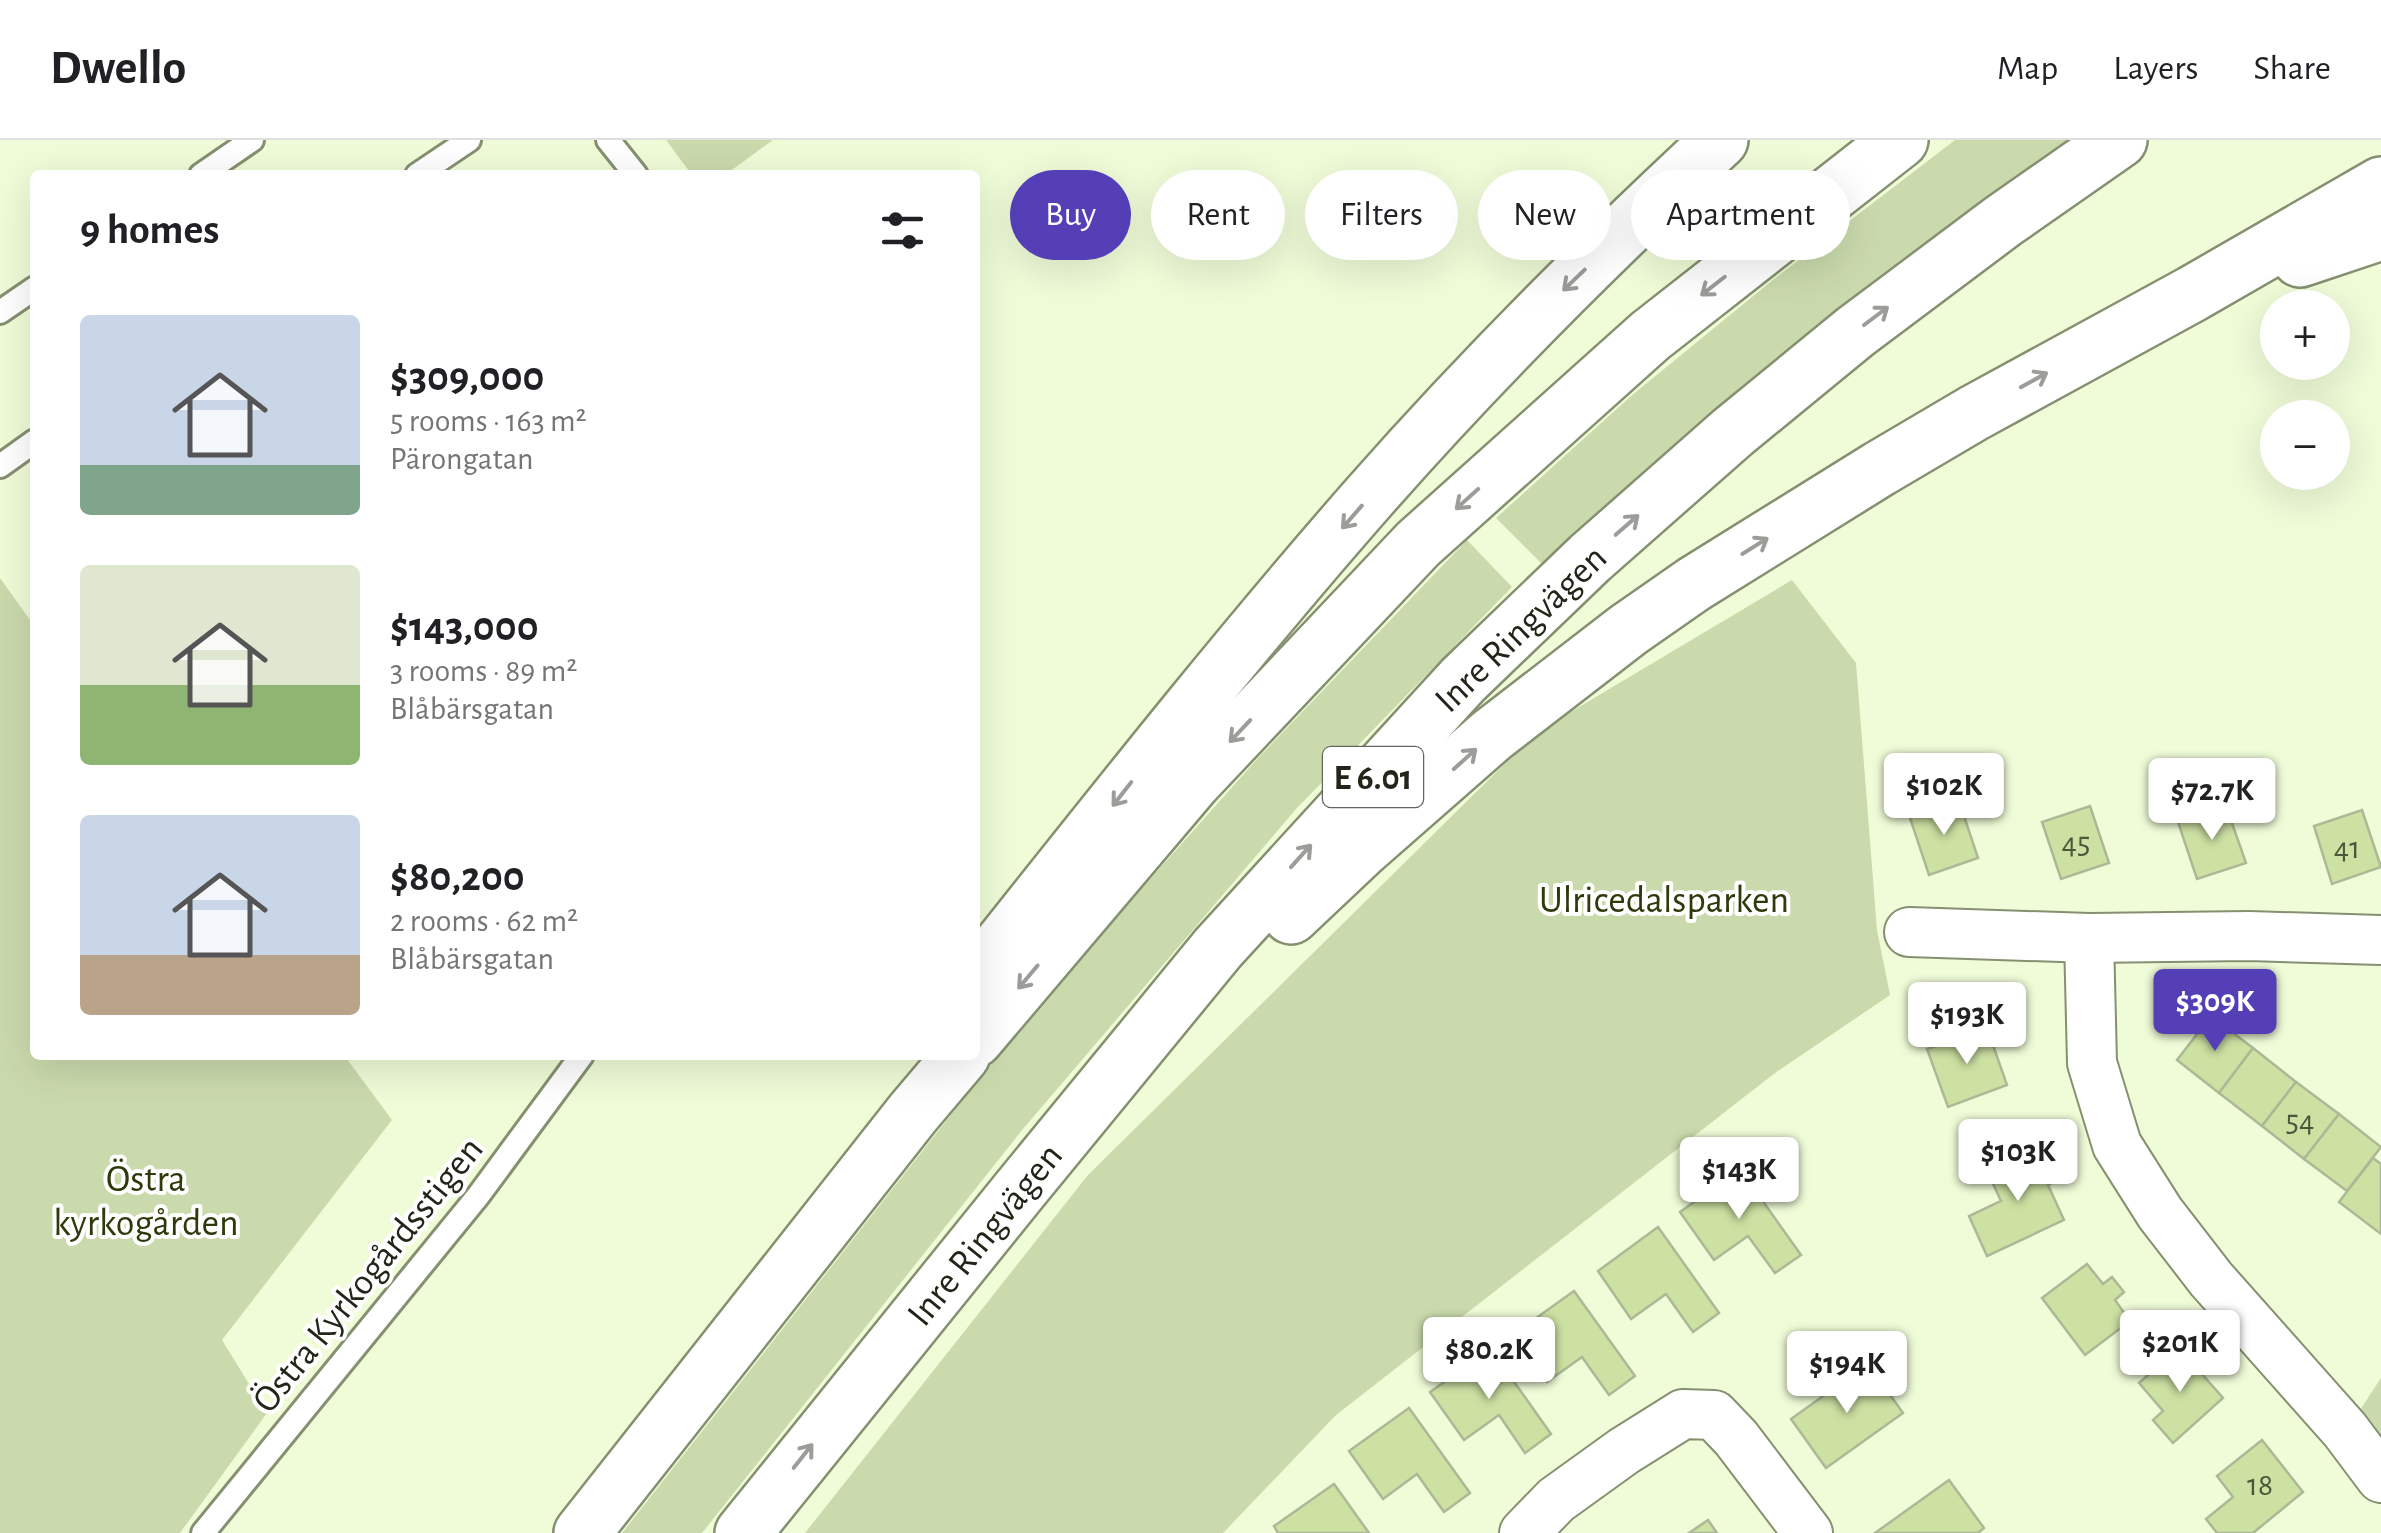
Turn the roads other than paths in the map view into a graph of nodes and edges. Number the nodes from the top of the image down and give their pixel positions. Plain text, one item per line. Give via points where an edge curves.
1 (252, 140) edge
2 (469, 140) edge
3 (608, 140) edge
4 (1720, 140) edge
5 (1900, 140) edge
6 (2119, 140) edge
7 (208, 170) edge
8 (424, 170) edge
9 (632, 170) edge
10 (2381, 185) edge
11 (2381, 232) edge
12 (30, 291) edge
13 (2192, 294) junction
14 (0, 312) edge
15 (30, 445) edge
16 (0, 466) edge
17 (1909, 932) dead end
18 (2089, 938) junction
19 (2381, 940) edge
20 (980, 972) edge
21 (980, 1034) edge
22 (578, 1060) edge
23 (910, 1060) edge
24 (958, 1060) edge
25 (1018, 1192) junction
26 (2381, 1478) edge
27 (203, 1533) edge
28 (582, 1533) edge
29 (743, 1533) edge
30 (1524, 1533) edge
31 (1808, 1533) edge

1 - 7 lane
2 - 8 lane
3 - 9 lane
4 -> 20 highway via 1550,303 1372,493 1190,706
5 -> 21 highway via 1650,336 1418,544 1193,782
25 -> 6 highway, Inre Ringvägen / E 6.01 via 1218,948 1463,680 1590,558 1855,332
10 - 13 highway
11 - 13 highway
12 - 14 lane
25 -> 13 highway via 1305,902 1559,682 1694,584 1862,479
15 - 16 lane
17 - 18 street
18 - 19 street
18 - 26 street via 2092,1063 2117,1145 2210,1279
22 - 27 lane, Östra Kyrkogårdsstigen via 478,1196
23 - 28 highway via 744,1282
24 - 28 highway
29 -> 25 highway, Inre Ringvägen / E 6.01
30 - 31 street via 1556,1500 1683,1414 1714,1415

